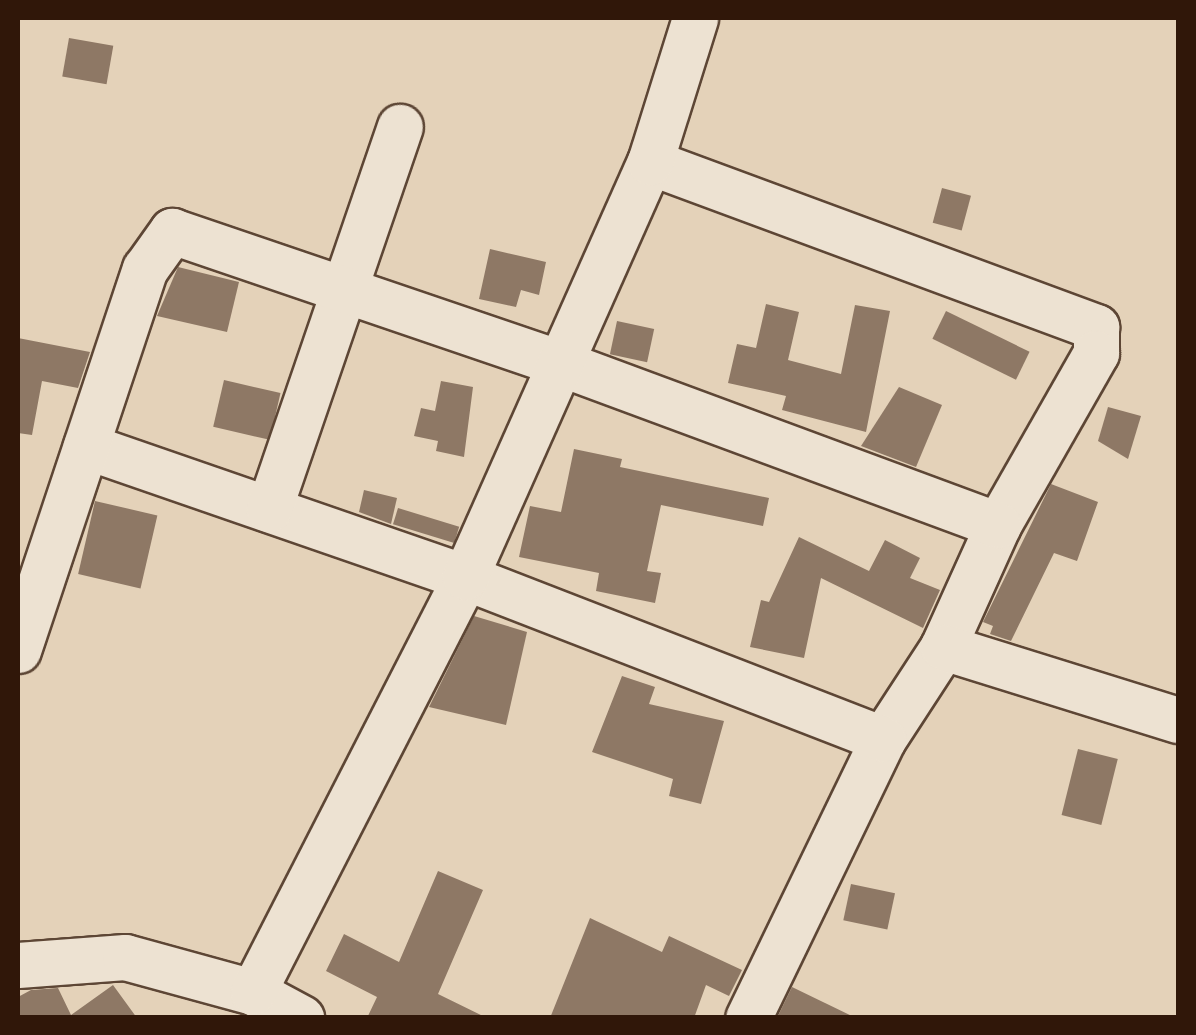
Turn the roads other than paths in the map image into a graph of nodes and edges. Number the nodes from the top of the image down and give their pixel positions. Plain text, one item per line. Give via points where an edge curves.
1 (695, 18) edge
2 (400, 127) dead end
3 (650, 162) junction
4 (346, 290) junction
5 (560, 362) junction
6 (86, 446) junction
7 (269, 510) junction
8 (998, 525) junction
9 (466, 578) junction
10 (944, 647) junction
11 (18, 650) edge
12 (1178, 720) edge
13 (883, 739) junction
14 (18, 964) edge
15 (253, 992) junction
16 (300, 1018) edge
17 (748, 1018) edge

1 - 3 street
2 - 4 street
3 - 5 street
3 - 8 street via 1096,327 1096,353
4 - 5 street
4 - 6 street via 172,231 144,268
4 - 7 street
5 - 8 street
5 - 9 street
6 - 7 street
6 - 11 street
7 - 9 street
8 - 10 street
9 - 13 street
9 - 15 street
10 - 12 street
10 - 13 street
13 - 17 street
14 - 15 street via 125,956
15 - 16 street

